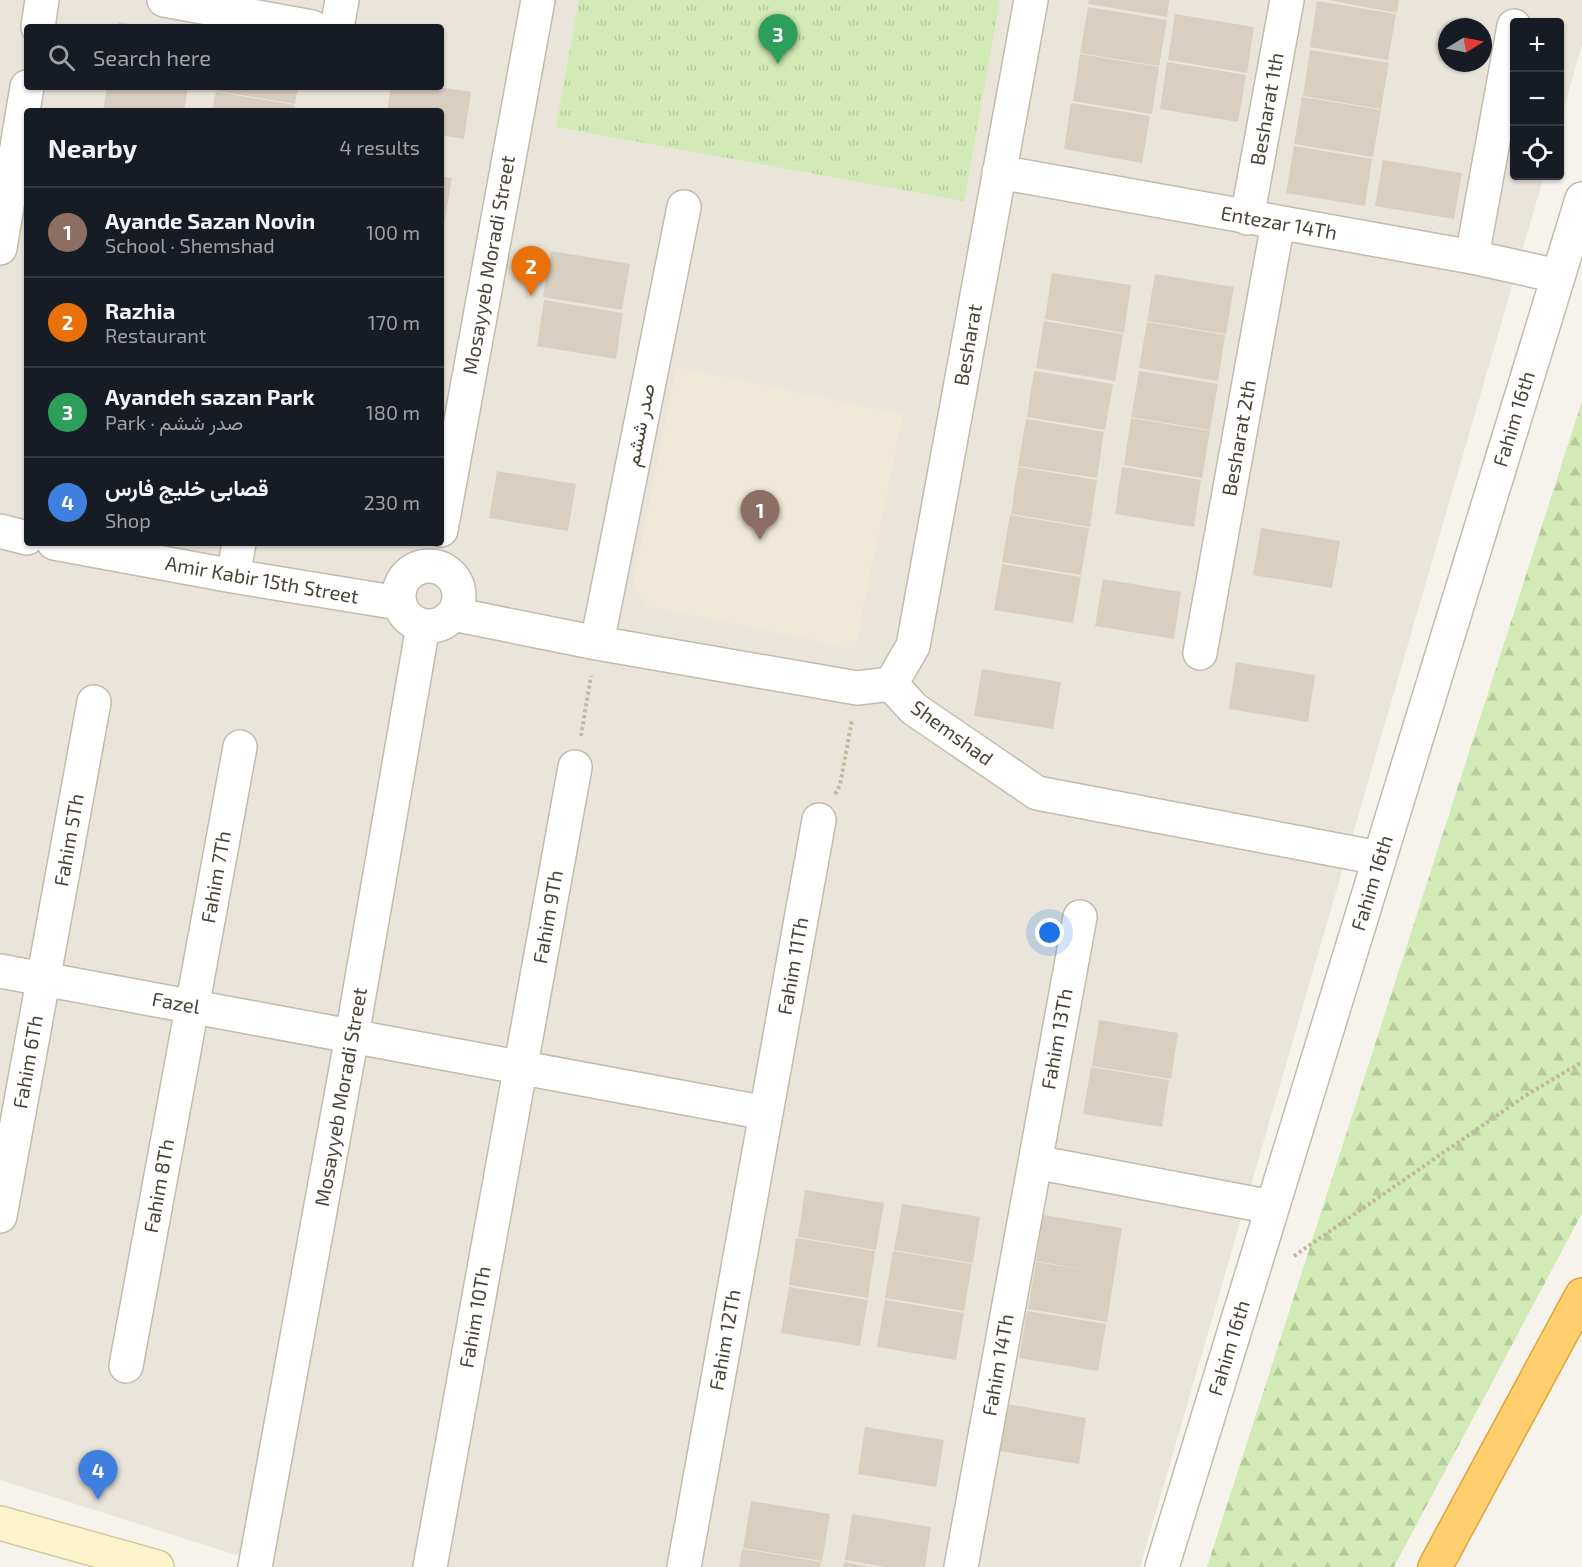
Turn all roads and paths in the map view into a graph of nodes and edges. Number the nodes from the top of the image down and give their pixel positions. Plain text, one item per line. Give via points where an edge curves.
1 (42, 0) edge
2 (164, 0) edge
3 (342, 0) edge
4 (538, 0) edge
5 (1031, 0) edge
6 (1287, 0) edge
7 (1519, 0) edge
8 (1516, 18) edge
9 (38, 24) edge
10 (296, 24) edge
11 (338, 24) edge
12 (1510, 51) edge
13 (26, 90) edge
14 (999, 172) junction
15 (1582, 199) edge
16 (684, 207) dead end
17 (1247, 218) junction
18 (1278, 224) junction
19 (0, 248) edge
20 (1472, 257) junction
21 (1558, 276) junction
22 (444, 514) edge
23 (0, 531) edge
24 (24, 537) edge
25 (70, 546) edge
26 (238, 546) edge
27 (436, 554) edge
28 (233, 576) junction
29 (399, 603) junction
30 (453, 614) junction
31 (423, 626) junction
32 (597, 643) junction
33 (1200, 652) dead end
34 (891, 684) junction
35 (857, 688) junction
36 (94, 702) dead end
37 (240, 747) dead end
38 (575, 767) joint
39 (819, 820) joint
40 (1379, 858) junction
41 (1080, 917) dead end
42 (0, 971) edge
43 (44, 979) junction
44 (192, 1006) junction
45 (352, 1036) junction
46 (1582, 1062) edge
47 (521, 1067) junction
48 (766, 1113) junction
49 (1035, 1162) junction
50 (1272, 1207) junction
51 (0, 1216) edge
52 (1248, 1288) junction
53 (1582, 1295) edge
54 (126, 1366) dead end
55 (0, 1523) edge
56 (157, 1567) edge
57 (255, 1567) edge
58 (430, 1567) edge
59 (684, 1567) edge
60 (961, 1567) edge
61 (1162, 1567) edge
62 (1435, 1567) edge

1 - 9 street
2 - 10 street
3 - 11 street
4 - 22 street, Mosayyeb Moradi Street
5 - 14 street, Besharat
6 - 17 street, Besharat 1th
7 - 8 street
12 - 20 street
13 - 19 street
14 - 17 street, Entezar 14Th
14 - 34 street, Besharat via 913,646
15 - 21 street, Fahim 16th
16 - 32 street, صدر ششم
17 - 18 street, Entezar 14Th
18 - 20 street, Entezar 14Th
18 - 33 street, Besharat 2th
20 - 21 street, Entezar 14Th
21 - 40 street, Fahim 16th
23 - 24 street
25 - 28 street, Amir Kabir 15th Street
26 - 28 street
27 - 29 street via 403,579
27 - 30 street via 459,591
28 - 29 street, Amir Kabir 15th Street
29 - 31 street via 404,614
30 - 31 street via 445,622
30 - 32 street
31 - 45 street, Mosayyeb Moradi Street
32 - 35 street
32 - 38 path
34 - 35 street
34 - 40 street, Shemshad via 914,709 1037,793
35 - 39 path via 840,785
36 - 43 street, Fahim 5Th
37 - 44 street, Fahim 7Th
38 - 47 street, Fahim 9Th
39 - 48 street, Fahim 11Th
40 - 50 street, Fahim 16th
41 - 49 street, Fahim 13Th
42 - 43 street, Fazel
43 - 44 street, Fazel
43 - 51 street, Fahim 6Th
44 - 45 street, Fazel
44 - 54 street, Fahim 8Th
45 - 47 street, Fazel
45 - 57 street, Mosayyeb Moradi Street
46 - 52 path
47 - 48 street, Fazel
47 - 58 street, Fahim 10Th
48 - 59 street, Fahim 12Th
49 - 50 street
49 - 60 street, Fahim 14Th
50 - 52 street, Fahim 16th
52 - 61 street, Fahim 16th
53 - 62 highway
55 - 56 main road

